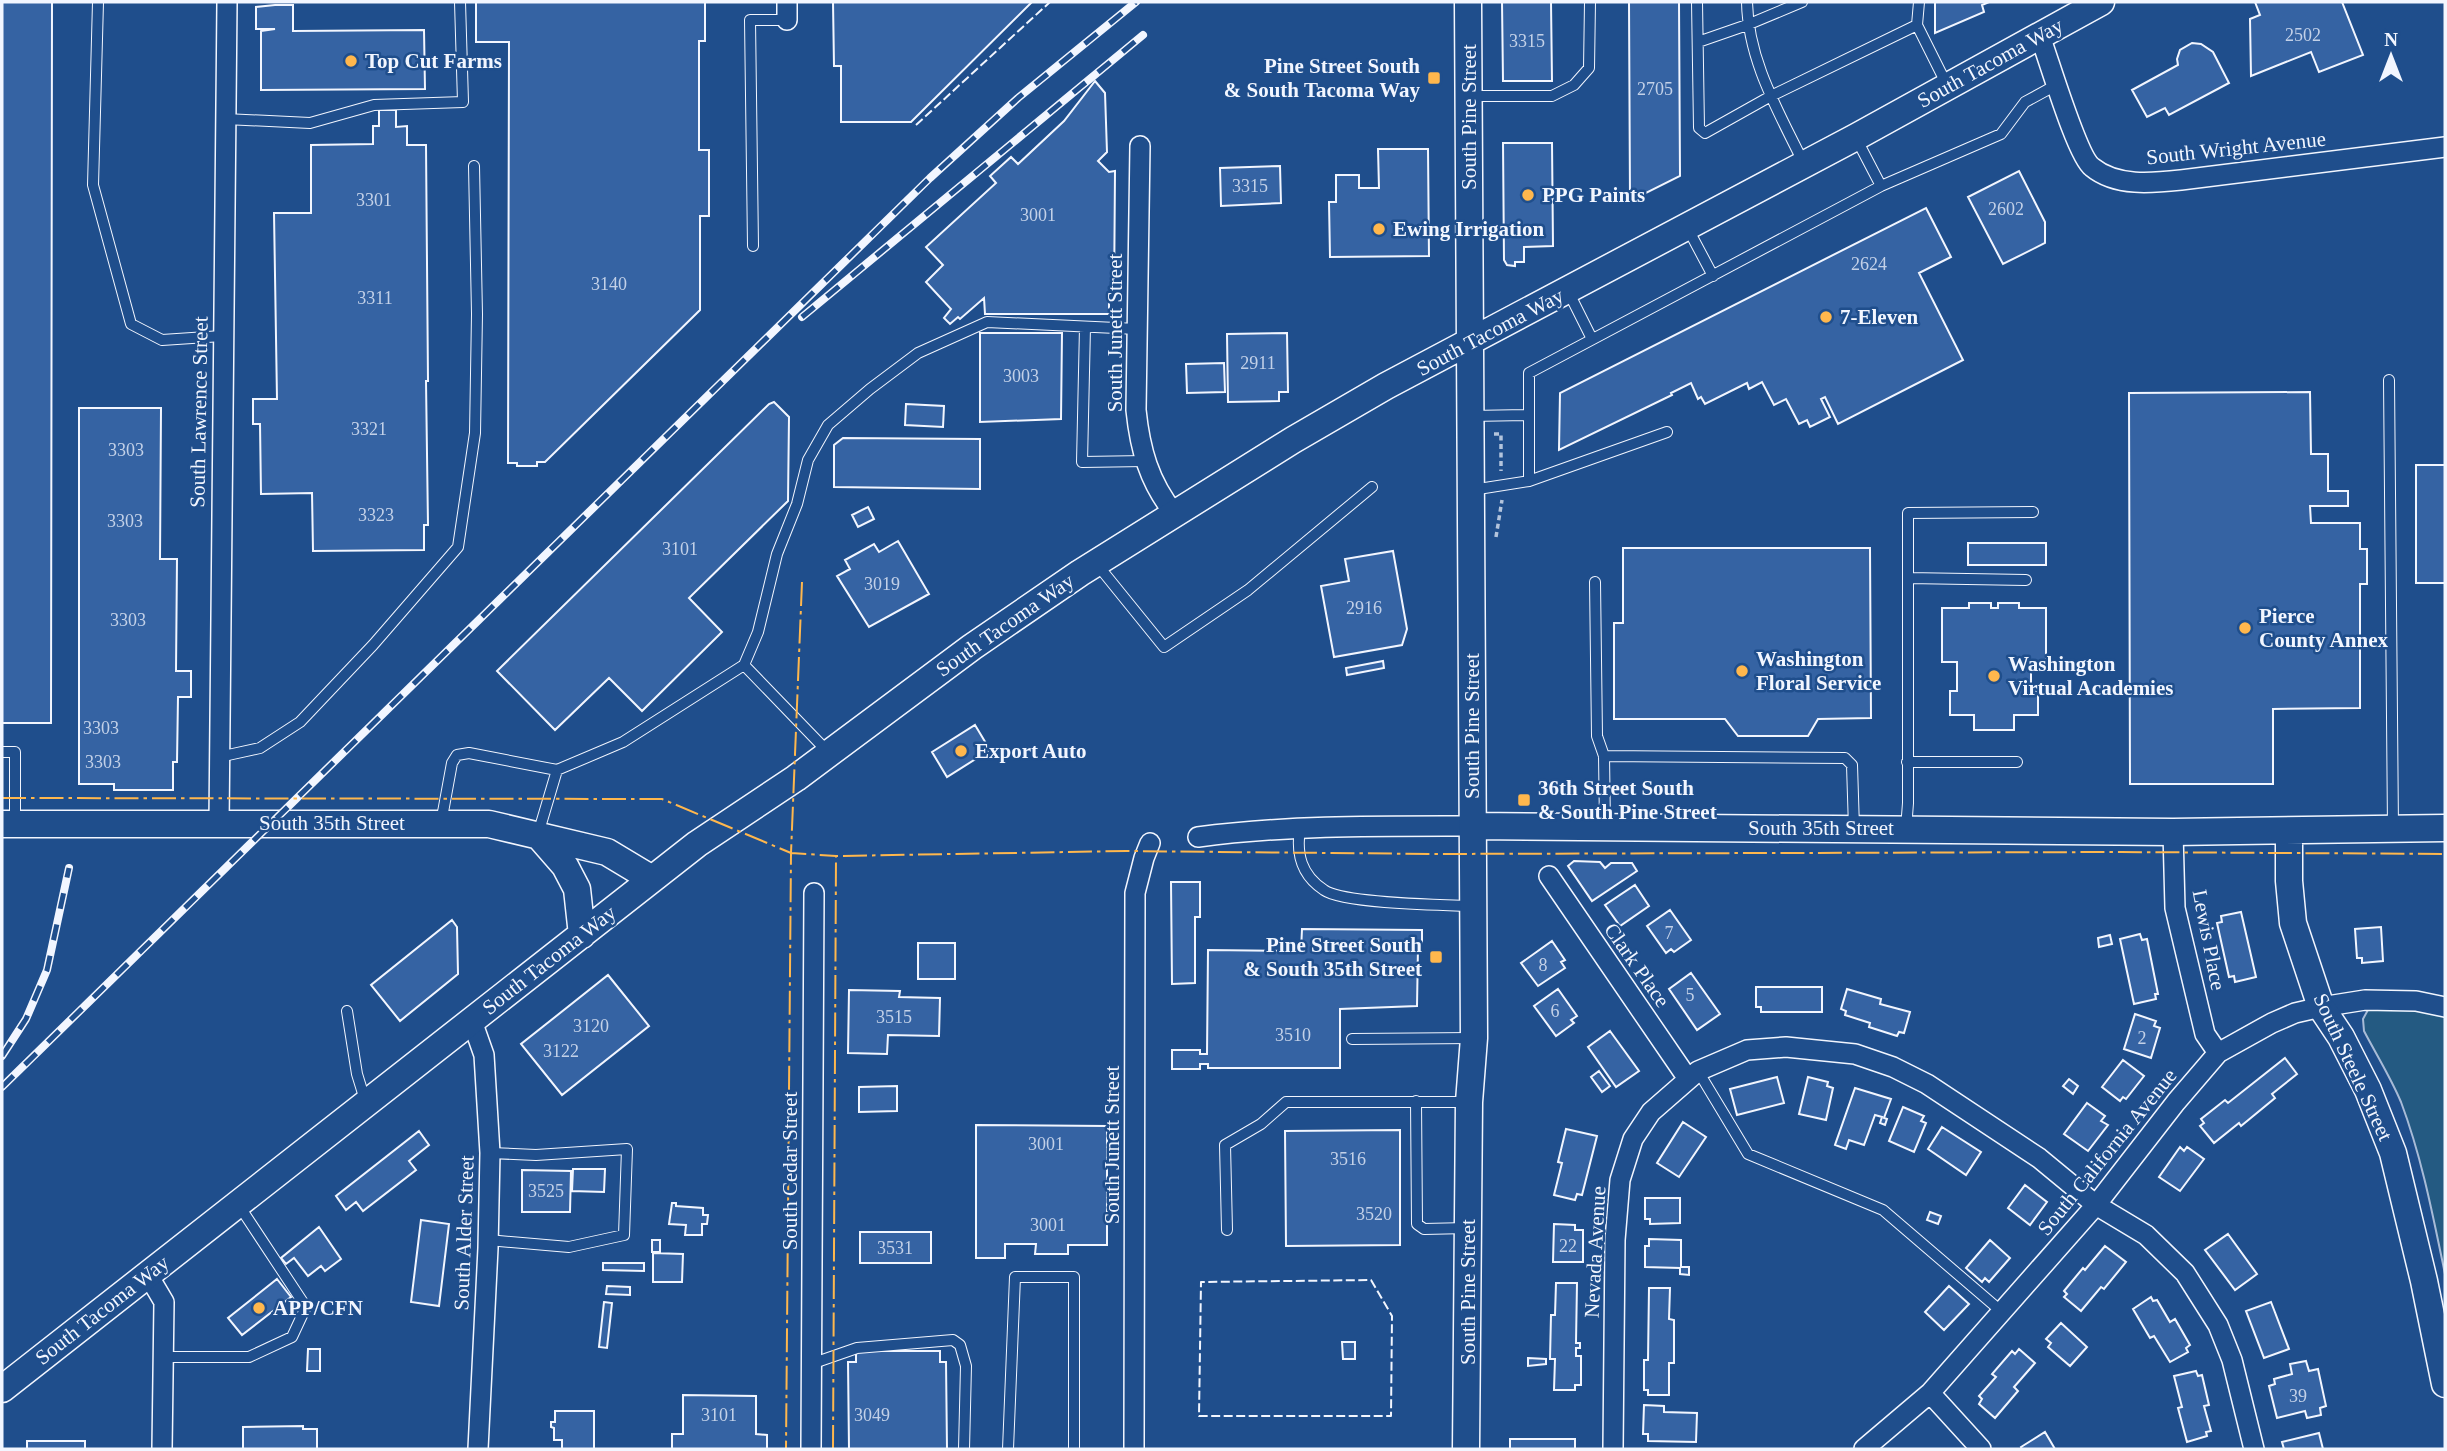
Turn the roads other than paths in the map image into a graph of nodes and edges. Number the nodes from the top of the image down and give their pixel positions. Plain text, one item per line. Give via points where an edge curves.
1 (98, 2) edge
2 (227, 2) edge
3 (460, 2) edge
4 (1468, 2) edge
5 (1590, 2) edge
6 (1697, 2) edge
7 (1747, 2) edge
8 (1802, 2) edge
9 (1919, 2) edge
10 (2094, 4) edge
11 (787, 11) edge
12 (1748, 25) junction
13 (1917, 25) junction
14 (2040, 36) junction
15 (1698, 42) junction
16 (2058, 84) junction
17 (1947, 86) junction
18 (1469, 96) junction
19 (1771, 96) junction
20 (225, 120) junction
21 (1856, 137) junction
22 (1140, 146) dead end
23 (2445, 147) edge
24 (1804, 164) junction
25 (474, 166) dead end
26 (1881, 186) junction
27 (1687, 226) junction
28 (753, 246) dead end
29 (1713, 276) junction
30 (1567, 291) junction
31 (1085, 327) junction
32 (1137, 329) junction
33 (222, 337) junction
34 (1592, 339) junction
35 (1471, 342) junction
36 (2389, 380) dead end
37 (1529, 415) junction
38 (1471, 416) junction
39 (1667, 432) dead end
40 (1145, 461) junction
41 (1529, 481) junction
42 (1372, 487) dead end
43 (1471, 490) junction
44 (2033, 512) dead end
45 (1174, 513) junction
46 (1095, 563) junction
47 (1908, 578) junction
48 (2026, 580) dead end
49 (1595, 582) dead end
50 (744, 664) junction
51 (2, 752) edge
52 (829, 753) junction
53 (1604, 756) junction
54 (219, 757) junction
55 (1907, 762) junction
56 (2017, 762) dead end
57 (557, 770) junction
58 (8, 824) edge
59 (219, 824) junction
60 (441, 824) junction
61 (1473, 826) junction
62 (1605, 827) junction
63 (2445, 828) edge
64 (1300, 829) junction
65 (1854, 829) junction
66 (1906, 829) junction
67 (2393, 829) junction
68 (2289, 831) junction
69 (2173, 832) junction
70 (538, 835) junction
71 (1198, 837) dead end
72 (1150, 843) dead end
73 (1549, 876) dead end
74 (652, 879) junction
75 (814, 893) dead end
76 (1473, 906) junction
77 (582, 935) junction
78 (2321, 1007) junction
79 (2445, 1007) edge
80 (347, 1011) dead end
81 (472, 1021) junction
82 (1474, 1038) junction
83 (1352, 1039) dead end
84 (2218, 1053) junction
85 (1693, 1075) junction
86 (1416, 1101) junction
87 (1469, 1102) junction
88 (366, 1104) junction
89 (490, 1153) junction
90 (238, 1204) junction
91 (2096, 1205) junction
92 (1468, 1228) junction
93 (1227, 1230) dead end
94 (488, 1240) junction
95 (148, 1275) junction
96 (2002, 1312) junction
97 (163, 1357) junction
98 (811, 1364) junction
99 (2445, 1384) edge
100 (2, 1389) edge
101 (1930, 1393) junction
102 (162, 1449) edge
103 (478, 1449) edge
104 (811, 1449) edge
105 (964, 1449) edge
106 (1008, 1449) edge
107 (1074, 1449) edge
108 (1134, 1449) edge
109 (1466, 1449) edge
110 (1613, 1449) edge
111 (1864, 1449) edge
112 (1981, 1449) edge
113 (2254, 1449) edge

1 - 33 lane via 93,185 131,324 162,340
2 - 20 street, South Lawrence Street
3 - 20 lane via 463,102 374,105 310,123
4 - 18 main road, South Pine Street
5 - 18 lane via 1589,68 1574,85 1552,96
6 - 15 lane
7 - 12 lane
8 - 12 lane
9 - 13 lane
10 - 14 main road, South Tacoma Way
11 - 28 lane via 750,20
12 - 15 lane
12 - 19 lane
13 - 17 lane
13 - 19 lane
14 - 16 street, South Wright Avenue
14 - 17 main road, South Tacoma Way
15 - 19 lane via 1699,128 1705,133
16 - 23 street, South Wright Avenue via 2085,160 2102,174 2135,182
16 - 26 lane via 2025,102 2001,134
17 - 21 main road, South Tacoma Way
18 - 35 main road, South Pine Street
19 - 24 lane
20 - 33 street, South Lawrence Street
21 - 24 main road, South Tacoma Way
21 - 26 lane
22 - 32 street, South Junett Street
24 - 27 main road, South Tacoma Way
25 - 54 lane via 475,433 458,547 300,722 260,748
26 - 29 lane
27 - 29 lane
27 - 30 main road, South Tacoma Way
29 - 34 lane
30 - 34 lane
30 - 35 main road, South Tacoma Way
31 - 32 lane
31 - 40 lane via 1082,462
31 - 50 lane via 987,322 918,353 828,425 808,460 777,554 758,632
32 - 40 street, South Junett Street via 1136,410
33 - 54 street, South Lawrence Street
34 - 37 lane via 1529,373
35 - 38 main road, South Pine Street
35 - 45 main road, South Tacoma Way via 1386,386
36 - 67 lane
37 - 38 lane
37 - 41 lane
38 - 43 main road, South Pine Street
39 - 41 lane
40 - 45 street, South Junett Street
41 - 43 lane
42 - 46 lane via 1248,590 1164,647
43 - 61 main road, South Pine Street
44 - 47 lane via 1908,513
45 - 46 main road, South Tacoma Way
46 - 52 main road, South Tacoma Way
47 - 48 lane
47 - 55 lane
49 - 53 lane via 1597,736
50 - 52 lane
50 - 57 lane via 623,742
51 - 58 lane via 15,752
52 - 74 main road, South Tacoma Way
53 - 62 lane
53 - 65 lane via 1845,758 1852,765
54 - 59 street, South Lawrence Street
55 - 56 lane
55 - 66 lane
57 - 60 lane via 469,753 457,755
57 - 70 lane
58 - 59 main road, South 35th Street
59 - 60 main road, South 35th Street
60 - 70 main road, South 35th Street via 489,824
61 - 62 main road, South 35th Street
61 - 64 street, South 35th Street
61 - 76 main road, South Pine Street
62 - 65 main road, South 35th Street
63 - 67 main road, South 35th Street
64 - 71 street, South 35th Street
64 - 76 lane via 1300,864 1325,891 1355,899
65 - 66 main road, South 35th Street
66 - 69 main road, South 35th Street
67 - 68 main road, South 35th Street
68 - 69 main road, South 35th Street
68 - 78 main road, South Steele Street via 2293,923
69 - 84 street, Lewis Place via 2175,908 2205,1034
70 - 74 main road, South 35th Street via 607,852
70 - 77 main road via 565,866 577,889
72 - 108 street, South Junett Street via 1135,893
73 - 85 street, Clark Place
74 - 77 main road, South Tacoma Way
75 - 98 street, South Cedar Street
76 - 82 main road, South Pine Street
77 - 81 main road, South Tacoma Way
78 - 79 street, South California Avenue via 2365,1000
78 - 84 street, South California Avenue via 2272,1023
78 - 99 main road, South Steele Street via 2368,1090 2393,1153
80 - 88 lane via 356,1074
81 - 88 main road, South Tacoma Way
81 - 89 street, South Alder Street via 484,1055
82 - 83 lane
82 - 87 main road, South Pine Street
84 - 91 street, South California Avenue
85 - 91 street, Nevada Avenue via 1746,1051 1786,1047 1855,1054 1937,1090 2039,1158
85 - 96 lane via 1748,1154 1883,1210
85 - 110 street, Nevada Avenue via 1651,1112 1633,1139 1620,1180
86 - 87 lane
86 - 92 lane via 1417,1224 1424,1229
86 - 93 lane via 1286,1102 1261,1124 1225,1145
87 - 92 main road, South Pine Street
88 - 90 main road, South Tacoma Way
89 - 94 street, South Alder Street
89 - 94 lane via 627,1149 624,1235 569,1247
90 - 95 main road, South Tacoma Way
90 - 97 lane via 306,1307 292,1337 249,1357
91 - 96 street, South California Avenue
91 - 113 street, Nevada Avenue via 2146,1235 2185,1273 2218,1325 2232,1360
92 - 109 main road, South Pine Street
94 - 103 street, South Alder Street
95 - 97 street via 164,1302
95 - 100 main road, South Tacoma Way
96 - 101 street, South California Avenue
97 - 102 street
98 - 104 street, South Cedar Street
98 - 105 lane via 857,1348 953,1340 960,1345 966,1366
101 - 111 street, South California Avenue
101 - 112 street
106 - 107 lane via 1015,1277 1074,1277

